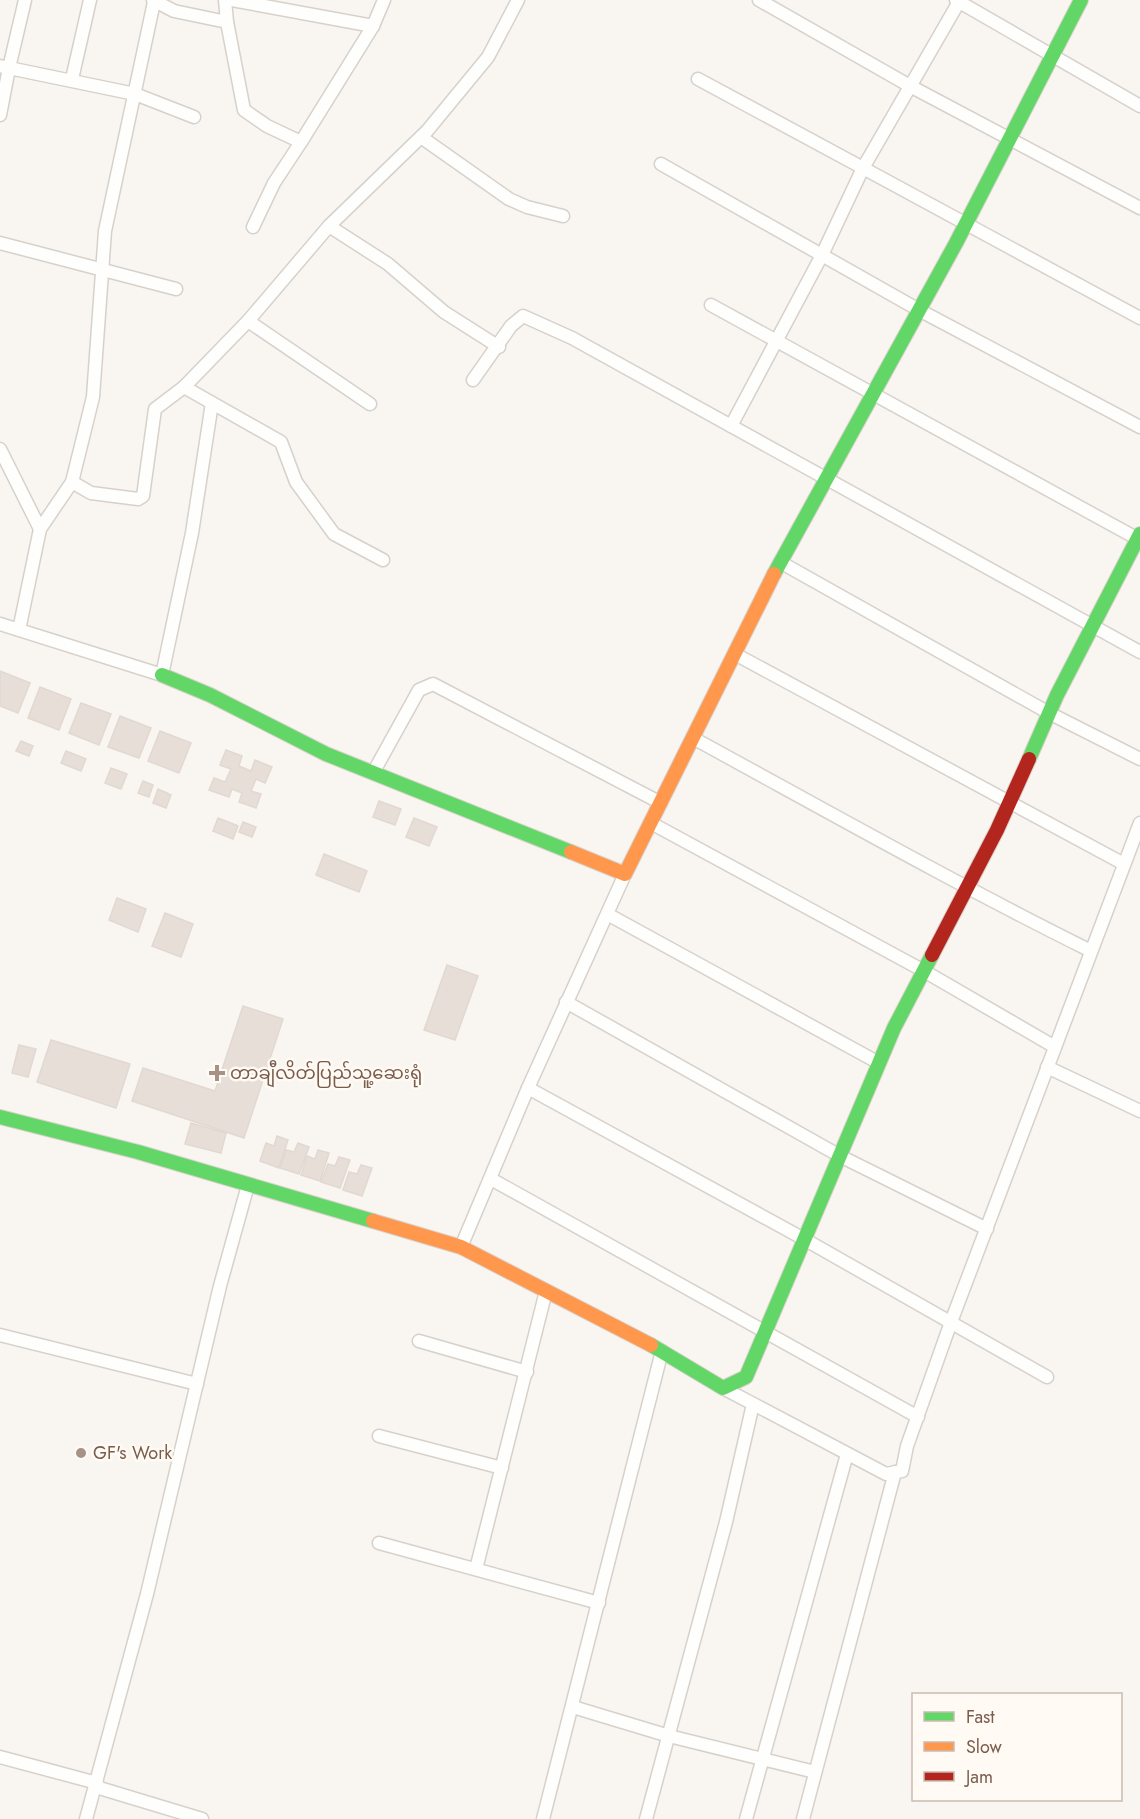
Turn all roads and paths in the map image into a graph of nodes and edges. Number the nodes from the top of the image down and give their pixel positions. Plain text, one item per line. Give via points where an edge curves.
1 (25, 0) edge
2 (90, 0) edge
3 (225, 0) edge
4 (232, 0) edge
5 (384, 0) edge
6 (518, 0) edge
7 (759, 0) edge
8 (1081, 0) edge
9 (154, 1) edge
10 (958, 1) edge
11 (227, 22) junction
12 (373, 26) junction
13 (1052, 55) junction
14 (4, 67) edge
15 (72, 79) junction
16 (698, 79) dead end
17 (910, 86) junction
18 (135, 94) junction
19 (1140, 106) edge
20 (0, 116) edge
21 (195, 117) dead end
22 (421, 136) junction
23 (1010, 137) junction
24 (301, 142) junction
25 (662, 164) dead end
26 (862, 168) junction
27 (1140, 208) edge
28 (563, 216) dead end
29 (965, 225) junction
30 (329, 226) junction
31 (253, 227) dead end
32 (0, 243) edge
33 (822, 255) junction
34 (101, 271) junction
35 (176, 289) dead end
36 (711, 305) dead end
37 (919, 310) junction
38 (1140, 318) edge
39 (248, 321) junction
40 (777, 342) junction
41 (499, 347) junction
42 (473, 380) dead end
43 (184, 387) junction
44 (872, 395) junction
45 (212, 403) junction
46 (370, 404) dead end
47 (730, 426) junction
48 (1140, 427) edge
49 (0, 448) edge
50 (827, 480) junction
51 (72, 482) junction
52 (39, 530) junction
53 (1139, 537) edge
54 (383, 560) dead end
55 (780, 562) junction
56 (0, 624) edge
57 (1093, 625) junction
58 (19, 630) junction
59 (1140, 651) edge
60 (735, 654) junction
61 (162, 675) junction
62 (1049, 713) junction
63 (693, 738) junction
64 (1140, 759) edge
65 (373, 773) junction
66 (1010, 802) junction
67 (661, 803) junction
68 (1140, 823) edge
69 (651, 824) junction
70 (1124, 864) junction
71 (626, 874) junction
72 (967, 889) junction
73 (609, 915) junction
74 (1091, 951) junction
75 (924, 971) junction
76 (566, 1002) junction
77 (1055, 1047) junction
78 (879, 1063) junction
79 (1047, 1067) junction
80 (528, 1088) junction
81 (1140, 1111) edge
82 (0, 1117) edge
83 (840, 1156) junction
84 (491, 1179) junction
85 (248, 1185) junction
86 (987, 1229) junction
87 (804, 1239) junction
88 (461, 1247) junction
89 (546, 1291) junction
90 (951, 1322) junction
91 (0, 1335) edge
92 (766, 1335) junction
93 (419, 1341) dead end
94 (663, 1351) junction
95 (527, 1372) junction
96 (1047, 1377) dead end
97 (197, 1384) junction
98 (723, 1388) junction
99 (753, 1404) junction
100 (918, 1417) junction
101 (379, 1436) dead end
102 (847, 1454) junction
103 (502, 1468) junction
104 (895, 1472) junction
105 (378, 1543) dead end
106 (476, 1569) junction
107 (599, 1603) junction
108 (573, 1707) junction
109 (669, 1736) junction
110 (0, 1757) edge
111 (763, 1759) junction
112 (815, 1772) junction
113 (96, 1785) junction
114 (86, 1819) edge
115 (202, 1819) edge
116 (543, 1819) edge
117 (646, 1819) edge
118 (746, 1819) edge
119 (803, 1819) edge

1 - 14 street
2 - 15 street
3 - 11 street
4 - 12 street
5 - 12 street
6 - 22 street via 488,57
7 - 17 street
8 - 13 street
9 - 11 street via 174,11
9 - 18 street
10 - 13 street
10 - 17 street
11 - 24 street via 244,110
12 - 24 street
13 - 19 street
13 - 23 street
14 - 15 street
14 - 20 street
15 - 18 street
16 - 26 street
17 - 23 street
17 - 26 street
18 - 21 street
18 - 34 street via 105,231
22 - 28 street via 509,199
22 - 30 street
23 - 27 street
23 - 29 street
24 - 31 street via 268,192
25 - 33 street
26 - 29 street
26 - 33 street
29 - 37 street
29 - 38 street
30 - 39 street
30 - 41 street via 388,264 444,312
32 - 34 street
33 - 37 street
33 - 40 street
34 - 35 street
34 - 51 street via 93,397
36 - 40 street
37 - 44 street
37 - 48 street
39 - 43 street
39 - 46 street
40 - 44 street
40 - 47 street
41 - 42 street
41 - 47 street via 511,326 523,316 572,338
43 - 45 street
43 - 51 street via 155,409 146,486 141,498 92,493
44 - 50 street
44 - 53 street
45 - 54 street via 281,442 296,482 334,534
45 - 61 street via 192,533
47 - 50 street
49 - 52 street
50 - 55 street
50 - 57 street
51 - 52 street
52 - 58 street
53 - 57 street
55 - 60 street
55 - 62 street
56 - 58 street
57 - 59 street
57 - 62 street
58 - 61 street
60 - 63 street
60 - 66 street
61 - 65 street
62 - 64 street
62 - 66 street
63 - 67 street
63 - 72 street
65 - 67 street via 419,690 433,684
65 - 71 street
66 - 70 street
66 - 72 street
67 - 69 street
68 - 70 street
69 - 71 street
69 - 75 street
70 - 74 street
71 - 73 street
72 - 74 street
72 - 75 street
73 - 76 street
73 - 78 street
74 - 77 street
75 - 77 street
75 - 78 street
76 - 80 street
76 - 83 street
77 - 79 street
78 - 83 street
79 - 81 street
79 - 86 street
80 - 84 street
80 - 87 street
82 - 85 street
83 - 86 street
83 - 87 street
84 - 88 street
84 - 92 street
85 - 88 street
85 - 97 street via 219,1286
86 - 90 street
87 - 90 street
87 - 92 street
88 - 89 street
89 - 94 street
89 - 95 street
90 - 96 street
90 - 100 street
91 - 97 street
92 - 98 street via 746,1377
92 - 100 street
93 - 95 street
94 - 98 street
94 - 107 street
95 - 103 street
97 - 113 street
98 - 99 street
99 - 102 street
99 - 109 street
100 - 104 street via 902,1471
101 - 103 street
102 - 104 street via 886,1474
102 - 111 street
103 - 106 street
104 - 112 street
105 - 106 street
106 - 107 street
107 - 108 street
108 - 109 street
108 - 116 street
109 - 111 street
109 - 117 street
110 - 113 street
111 - 112 street
111 - 118 street
112 - 119 street
113 - 114 street
113 - 115 street

